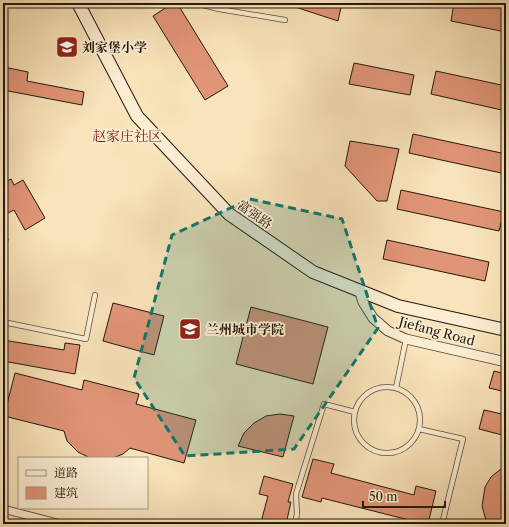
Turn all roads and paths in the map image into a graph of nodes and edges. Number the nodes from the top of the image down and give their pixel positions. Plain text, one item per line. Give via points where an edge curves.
1 (78, 3) edge
2 (195, 3) edge
3 (285, 20) dead end
4 (359, 290) junction
5 (95, 295) dead end
6 (3, 322) edge
7 (506, 330) edge
8 (406, 339) junction
9 (506, 362) edge
10 (396, 388) junction
11 (355, 412) junction
12 (419, 429) junction
13 (3, 509) edge
14 (61, 524) edge
15 (295, 524) edge
16 (442, 524) edge

1 - 4 main road, 富强路 via 137,116 229,214 313,272
2 - 3 lane
4 - 7 main road, 富强路 via 398,306
4 - 8 street, Jiefang Road via 373,318 388,331
5 - 6 lane via 86,339
8 - 9 street, Jiefang Road
8 - 10 lane
10 - 11 lane via 383,387 370,391 360,400
10 - 12 lane via 416,403 420,416
11 - 12 lane via 354,424 358,437 366,446 378,452 391,453 404,449 414,440
11 - 15 lane via 324,404 296,494 298,514
12 - 16 lane via 464,439
13 - 14 street

